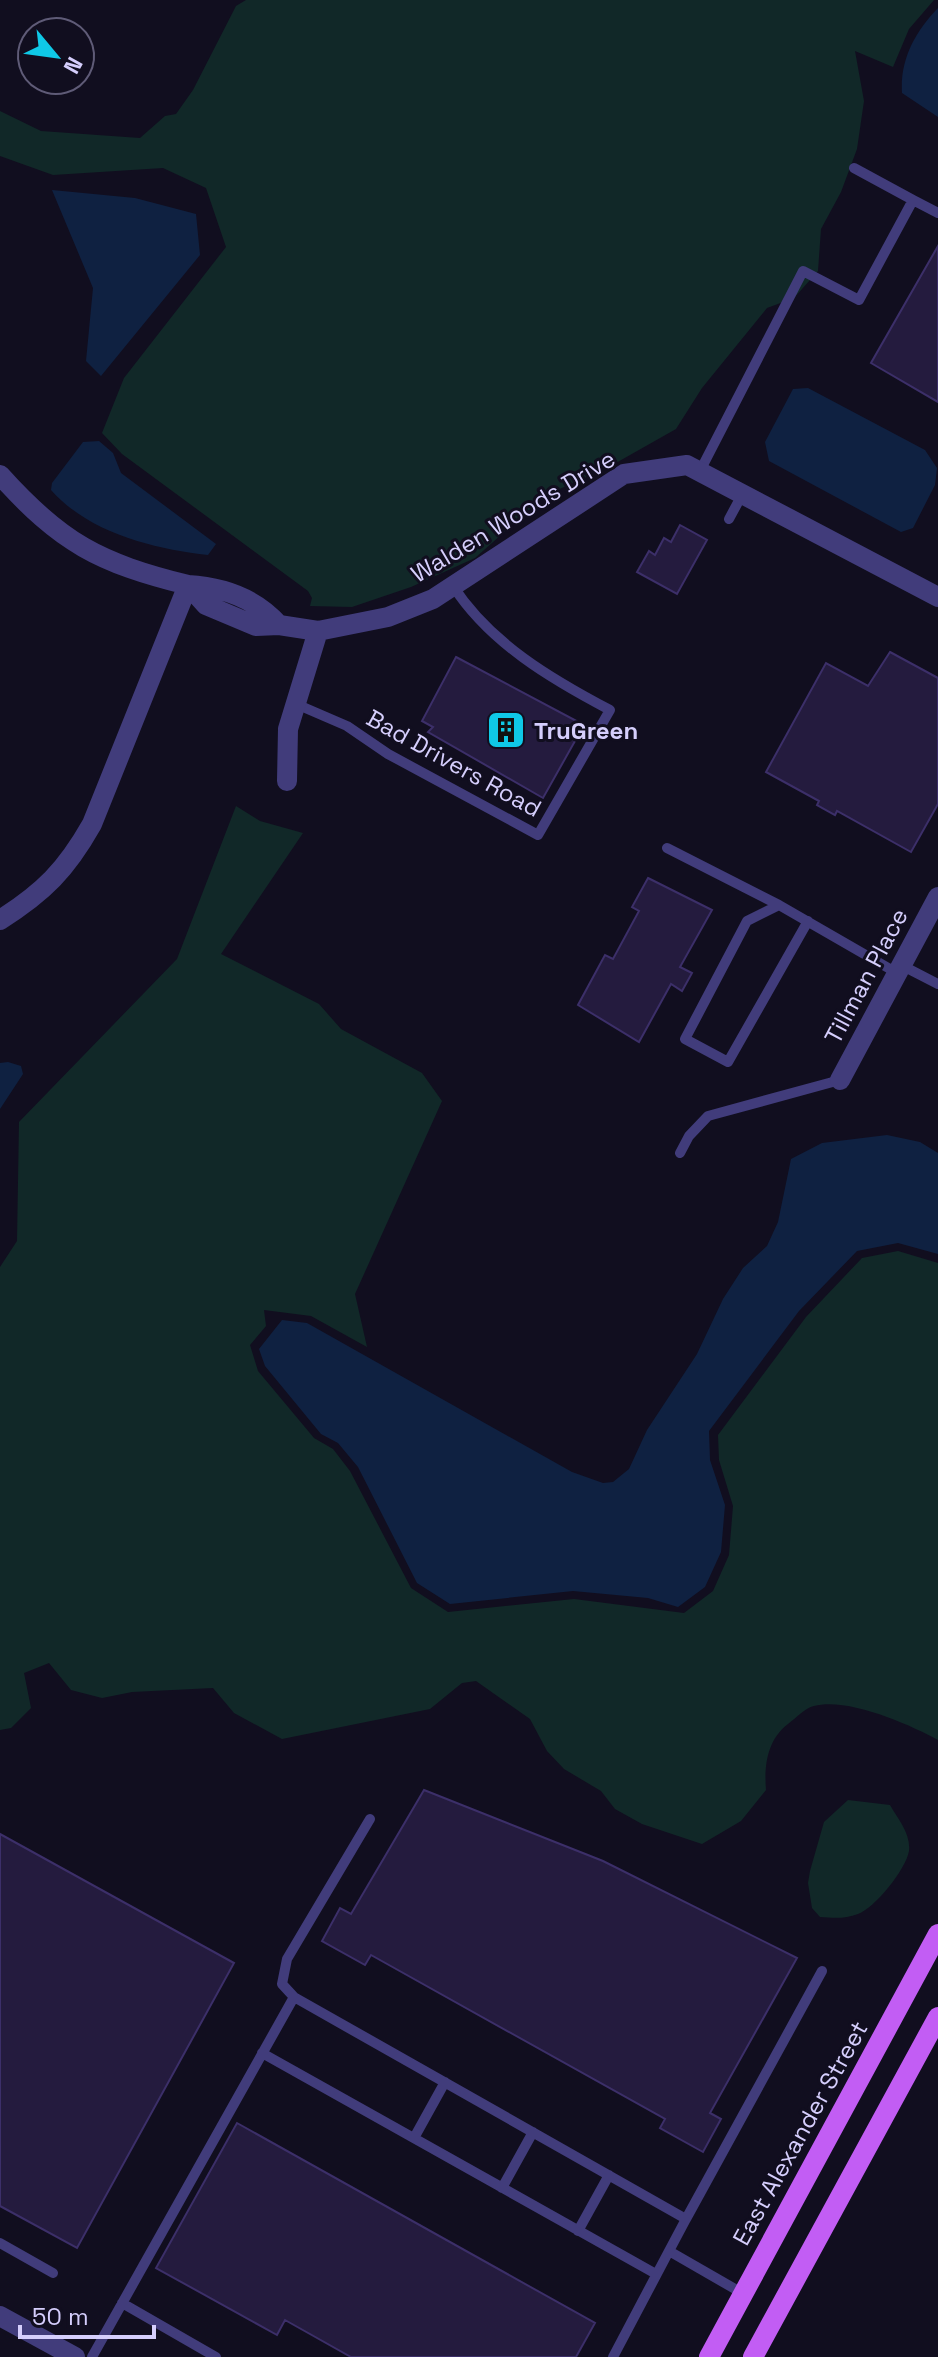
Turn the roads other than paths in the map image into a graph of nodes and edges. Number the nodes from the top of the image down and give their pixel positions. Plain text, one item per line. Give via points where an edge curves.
1 (854, 168) dead end
2 (913, 200) junction
3 (938, 213) edge
4 (700, 471) junction
5 (0, 475) edge
6 (743, 493) junction
7 (729, 519) dead end
8 (188, 585) junction
9 (453, 586) junction
10 (937, 593) edge
11 (318, 631) junction
12 (296, 704) junction
13 (287, 781) dead end
14 (667, 848) dead end
15 (938, 897) edge
16 (779, 905) junction
17 (0, 920) edge
18 (808, 921) junction
19 (899, 969) junction
20 (938, 984) edge
21 (840, 1080) joint
22 (680, 1153) dead end
23 (370, 1819) dead end
24 (938, 1934) edge
25 (822, 1971) dead end
26 (294, 1997) junction
27 (938, 2017) edge
28 (262, 2053) junction
29 (445, 2082) junction
30 (533, 2132) junction
31 (414, 2138) junction
32 (609, 2175) junction
33 (502, 2188) junction
34 (686, 2219) junction
35 (578, 2231) junction
36 (0, 2243) edge
37 (669, 2251) junction
38 (53, 2273) dead end
39 (656, 2274) junction
40 (742, 2293) junction
41 (122, 2303) junction
42 (0, 2316) edge
43 (75, 2357) edge
44 (92, 2357) edge
45 (216, 2357) edge
46 (613, 2357) edge
47 (709, 2357) edge
48 (753, 2357) edge

1 - 2 lane
2 - 3 lane
2 - 4 lane via 859,300 803,271
4 - 6 street, Walden Woods Drive
4 - 9 street, Walden Woods Drive via 687,465 624,474
5 - 8 street, Walden Woods Drive via 39,518 77,546 113,564
6 - 7 lane
6 - 10 street, Walden Woods Drive
8 - 11 street, Walden Woods Drive via 214,586 263,607 279,625
8 - 17 street via 74,857 42,893
9 - 11 street, Walden Woods Drive via 388,617
9 - 12 lane, Bad Drivers Road via 504,645 610,710 538,835 347,726
11 - 12 street
12 - 13 street via 288,729
14 - 16 lane
15 - 19 street, Tillman Place
16 - 18 lane
16 - 18 lane via 747,921 685,1039 728,1062
18 - 19 lane
19 - 20 lane
19 - 21 street, Tillman Place
21 - 22 lane via 708,1116
23 - 26 lane via 287,1959 282,1984
24 - 40 main road, East Alexander Street
25 - 34 lane
26 - 28 lane
26 - 29 lane
27 - 48 main road
28 - 31 lane
28 - 41 lane
29 - 30 lane
29 - 31 lane
30 - 32 lane
30 - 33 lane
31 - 33 lane
32 - 34 lane
32 - 35 lane
33 - 35 lane
34 - 37 lane
35 - 39 lane
36 - 38 lane
37 - 39 lane
37 - 40 lane
39 - 46 lane
40 - 47 main road, East Alexander Street
41 - 44 lane
41 - 45 lane
42 - 43 street

